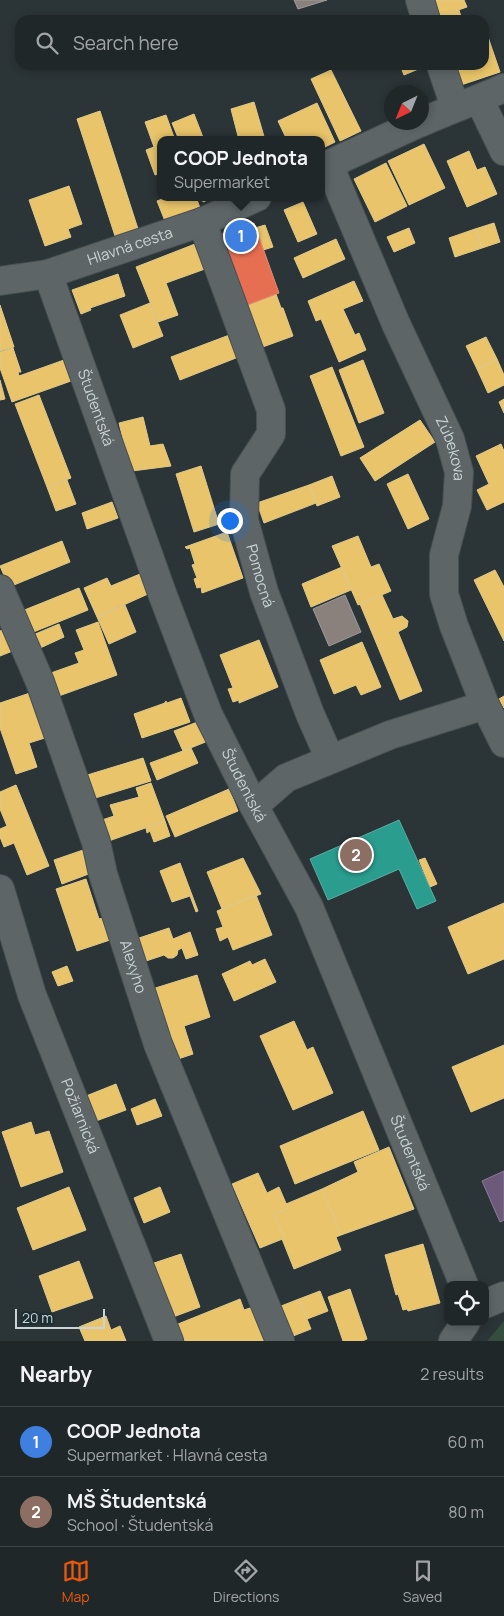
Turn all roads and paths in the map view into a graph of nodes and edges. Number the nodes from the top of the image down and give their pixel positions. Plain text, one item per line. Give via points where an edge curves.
1 (420, 0) edge
2 (424, 15) edge
3 (444, 70) edge
4 (504, 88) edge
5 (467, 103) junction
6 (429, 119) edge
7 (404, 130) edge
8 (504, 151) edge
9 (325, 167) edge
10 (248, 201) edge
11 (202, 222) junction
12 (48, 274) junction
13 (0, 281) edge
14 (0, 589) edge
15 (485, 705) junction
16 (504, 743) edge
17 (330, 759) junction
18 (254, 806) junction
19 (0, 889) edge
20 (462, 1281) edge
21 (504, 1296) edge
22 (489, 1302) edge
23 (463, 1326) edge
24 (169, 1341) edge
25 (280, 1341) edge
26 (452, 1341) edge

1 - 2 street
3 - 5 street
4 - 5 street
5 - 6 street
5 - 8 street
7 - 9 street
9 - 15 street, Zúbekova via 450,439 459,472 457,506 444,555 444,594
10 - 11 street, Hlavná cesta
11 - 12 street, Hlavná cesta
11 - 17 street, Pomocná via 271,410 271,434 245,474 244,520 264,592
12 - 13 street, Hlavná cesta
12 - 18 street, Študentská via 208,714
14 - 25 street, Alexyho via 40,682 96,842 103,874 158,1044
15 - 16 street, Zúbekova
15 - 17 street via 390,735
17 - 18 street via 286,778
18 - 20 street, Študentská via 309,907
19 - 24 street, Požiarnická via 32,995
21 - 22 street
23 - 26 street

